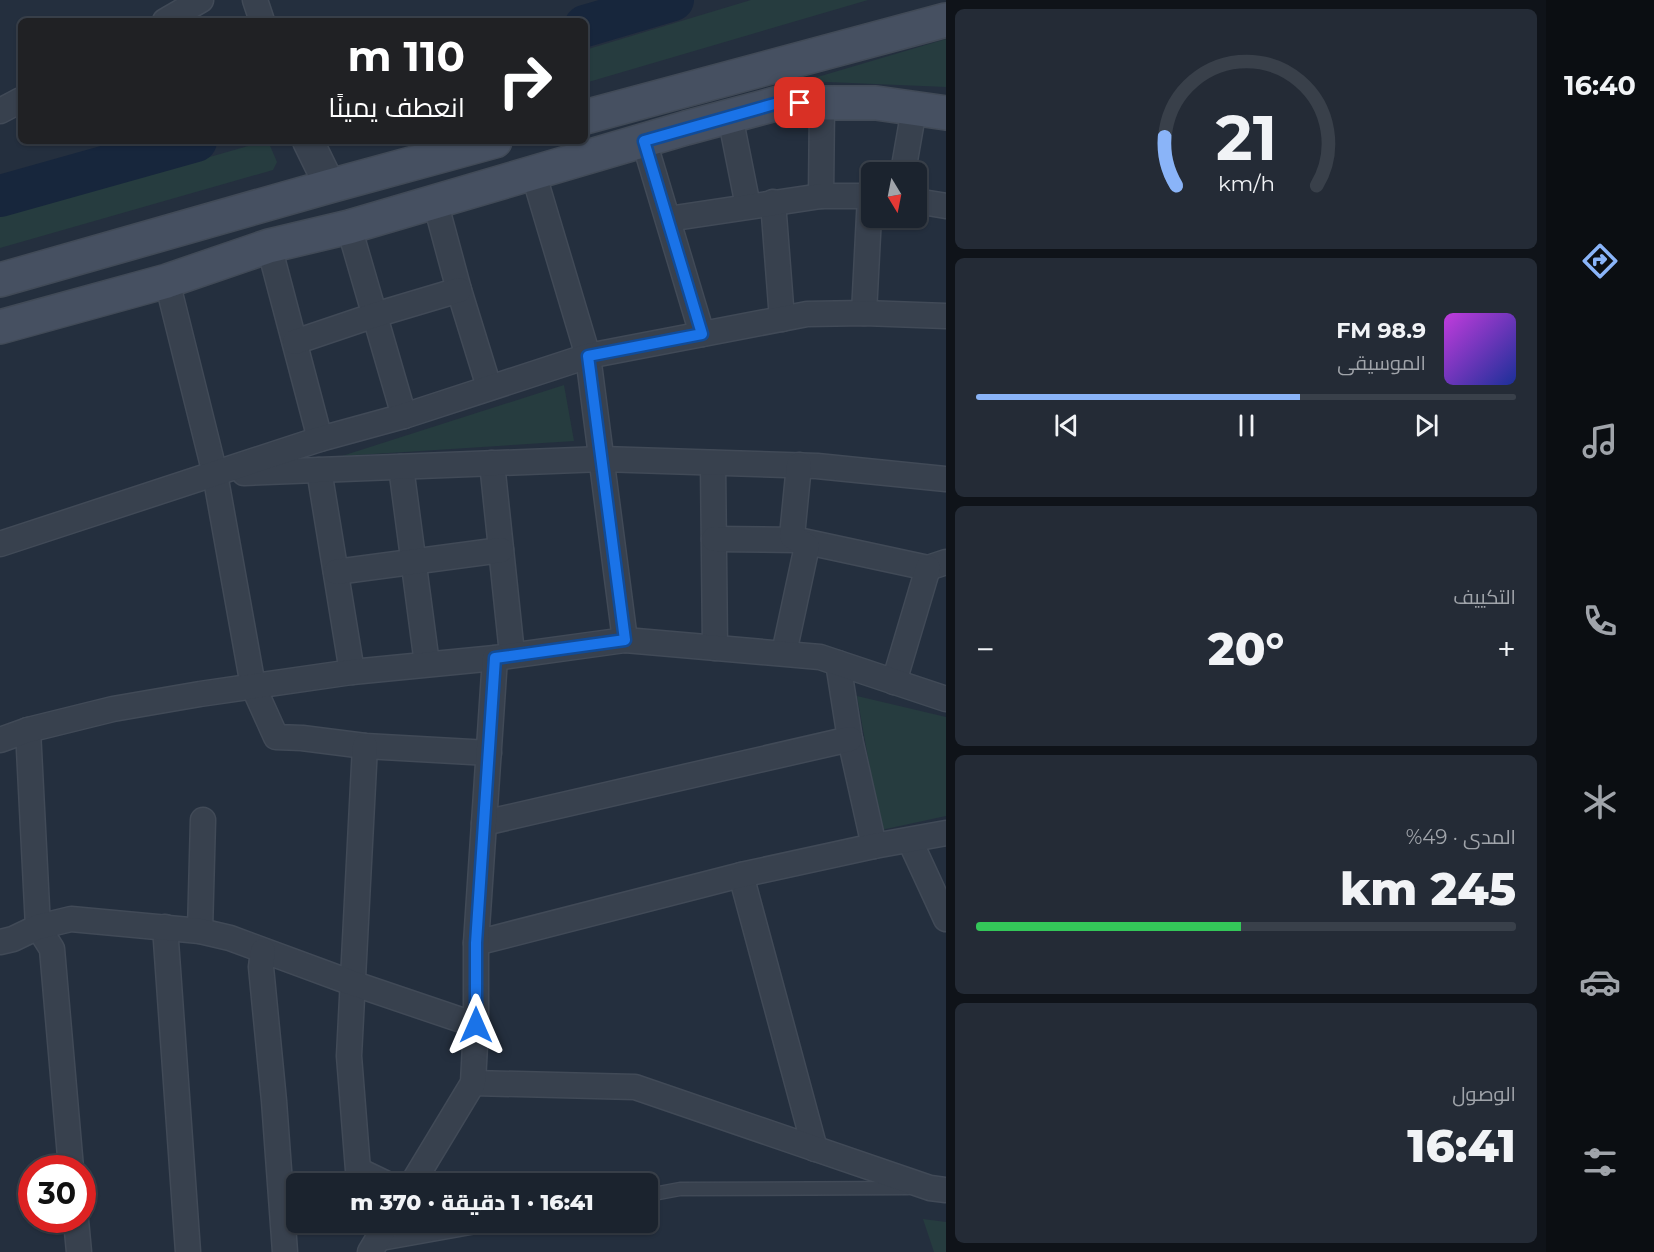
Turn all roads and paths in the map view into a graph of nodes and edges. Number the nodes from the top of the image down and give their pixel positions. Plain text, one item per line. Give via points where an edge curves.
1 (201, 0) edge
2 (255, 0) edge
3 (170, 18) edge
4 (261, 18) edge
5 (946, 20) edge
6 (18, 102) edge
7 (822, 103) junction
8 (914, 108) junction
9 (0, 111) edge
10 (946, 113) edge
11 (588, 116) edge
12 (730, 116) junction
13 (644, 141) junction
14 (484, 144) edge
15 (311, 148) edge
16 (905, 162) edge
17 (533, 172) junction
18 (330, 186) junction
19 (821, 196) junction
20 (861, 196) edge
21 (435, 201) junction
22 (773, 202) junction
23 (927, 203) edge
24 (748, 206) junction
25 (946, 206) edge
26 (668, 219) junction
27 (349, 227) junction
28 (869, 228) edge
29 (269, 246) junction
30 (0, 280) edge
31 (167, 281) junction
32 (459, 290) junction
33 (864, 313) junction
34 (375, 315) junction
35 (946, 316) edge
36 (782, 319) junction
37 (0, 327) edge
38 (702, 334) junction
39 (295, 342) junction
40 (588, 356) junction
41 (489, 387) junction
42 (404, 416) junction
43 (320, 439) junction
44 (602, 459) junction
45 (492, 463) junction
46 (712, 463) junction
47 (799, 465) junction
48 (401, 467) junction
49 (319, 470) junction
50 (215, 474) junction
51 (946, 479) edge
52 (714, 538) junction
53 (798, 540) junction
54 (0, 544) edge
55 (501, 550) junction
56 (414, 561) junction
57 (937, 565) edge
58 (336, 572) junction
59 (625, 640) junction
60 (716, 648) junction
61 (784, 653) junction
62 (504, 656) junction
63 (838, 663) junction
64 (427, 664) junction
65 (352, 672) junction
66 (894, 682) junction
67 (253, 686) junction
68 (946, 699) edge
69 (28, 729) junction
70 (850, 739) junction
71 (0, 740) edge
72 (365, 746) junction
73 (489, 753) junction
74 (203, 820) dead end
75 (484, 824) junction
76 (946, 833) edge
77 (910, 841) junction
78 (874, 846) junction
79 (741, 875) junction
80 (946, 919) edge
81 (38, 927) junction
82 (165, 927) junction
83 (200, 932) junction
84 (0, 942) edge
85 (476, 943) junction
86 (263, 951) junction
87 (352, 983) junction
88 (476, 1025) junction
89 (473, 1083) junction
90 (815, 1149) junction
91 (70, 1155) edge
92 (364, 1173) edge
93 (419, 1173) edge
94 (938, 1189) edge
95 (658, 1193) edge
96 (77, 1233) edge
97 (381, 1233) edge
98 (448, 1233) edge
99 (372, 1248) edge
100 (79, 1252) edge
101 (188, 1252) edge
102 (285, 1252) edge

1 - 3 street
2 - 4 street
5 - 11 main road
6 - 9 street
7 - 8 main road
7 - 12 main road via 778,103
7 - 19 street
8 - 10 main road
8 - 16 street
12 - 13 main road
12 - 24 street
13 - 17 main road
13 - 26 street
14 - 18 main road
15 - 18 street
17 - 21 main road
17 - 40 street
18 - 30 main road
19 - 20 street
19 - 22 street
21 - 27 main road
21 - 32 street
22 - 24 street
22 - 36 street
23 - 25 street
24 - 26 street
26 - 38 street
27 - 29 main road
27 - 34 street
28 - 33 street
29 - 31 main road
29 - 39 street
31 - 37 main road
31 - 50 street
32 - 34 street
32 - 41 street
33 - 35 street
33 - 36 street via 807,314
34 - 39 street
34 - 42 street
36 - 38 street
38 - 40 street
39 - 43 street
40 - 41 street
40 - 44 street
41 - 42 street
42 - 43 street
43 - 50 street
44 - 45 street
44 - 46 street
44 - 59 street
45 - 48 street
45 - 55 street
46 - 47 street
46 - 52 street
47 - 51 street
47 - 53 street via 792,536
48 - 49 street
48 - 56 street
49 - 50 street
49 - 58 street
50 - 54 street
50 - 67 street
52 - 53 street
52 - 60 street
53 - 57 street
53 - 61 street via 807,546
55 - 56 street
55 - 62 street
56 - 58 street
56 - 64 street
57 - 66 street
58 - 65 street
59 - 60 street
59 - 62 street
60 - 61 street
61 - 63 street
62 - 64 street
62 - 73 street
63 - 66 street
63 - 70 street
64 - 65 street
65 - 67 street
66 - 68 street
67 - 69 street
67 - 72 street via 276,737
69 - 71 street
69 - 81 street
70 - 75 street
70 - 78 street
72 - 73 street
72 - 87 street
73 - 75 street
74 - 83 street
75 - 85 street
76 - 77 street
77 - 78 street
77 - 80 street
78 - 79 street
79 - 85 street
79 - 90 street
81 - 82 street via 71,920
81 - 84 street
81 - 91 street via 52,949
82 - 83 street
82 - 101 street
83 - 86 street
85 - 88 street
86 - 87 street
86 - 102 street via 261,967
87 - 88 street
87 - 92 street via 349,1056 358,1170
88 - 89 street
89 - 90 street via 635,1087
89 - 93 street
90 - 94 street
94 - 95 lane via 680,1189
96 - 100 street
97 - 99 street
98 - 99 lane

